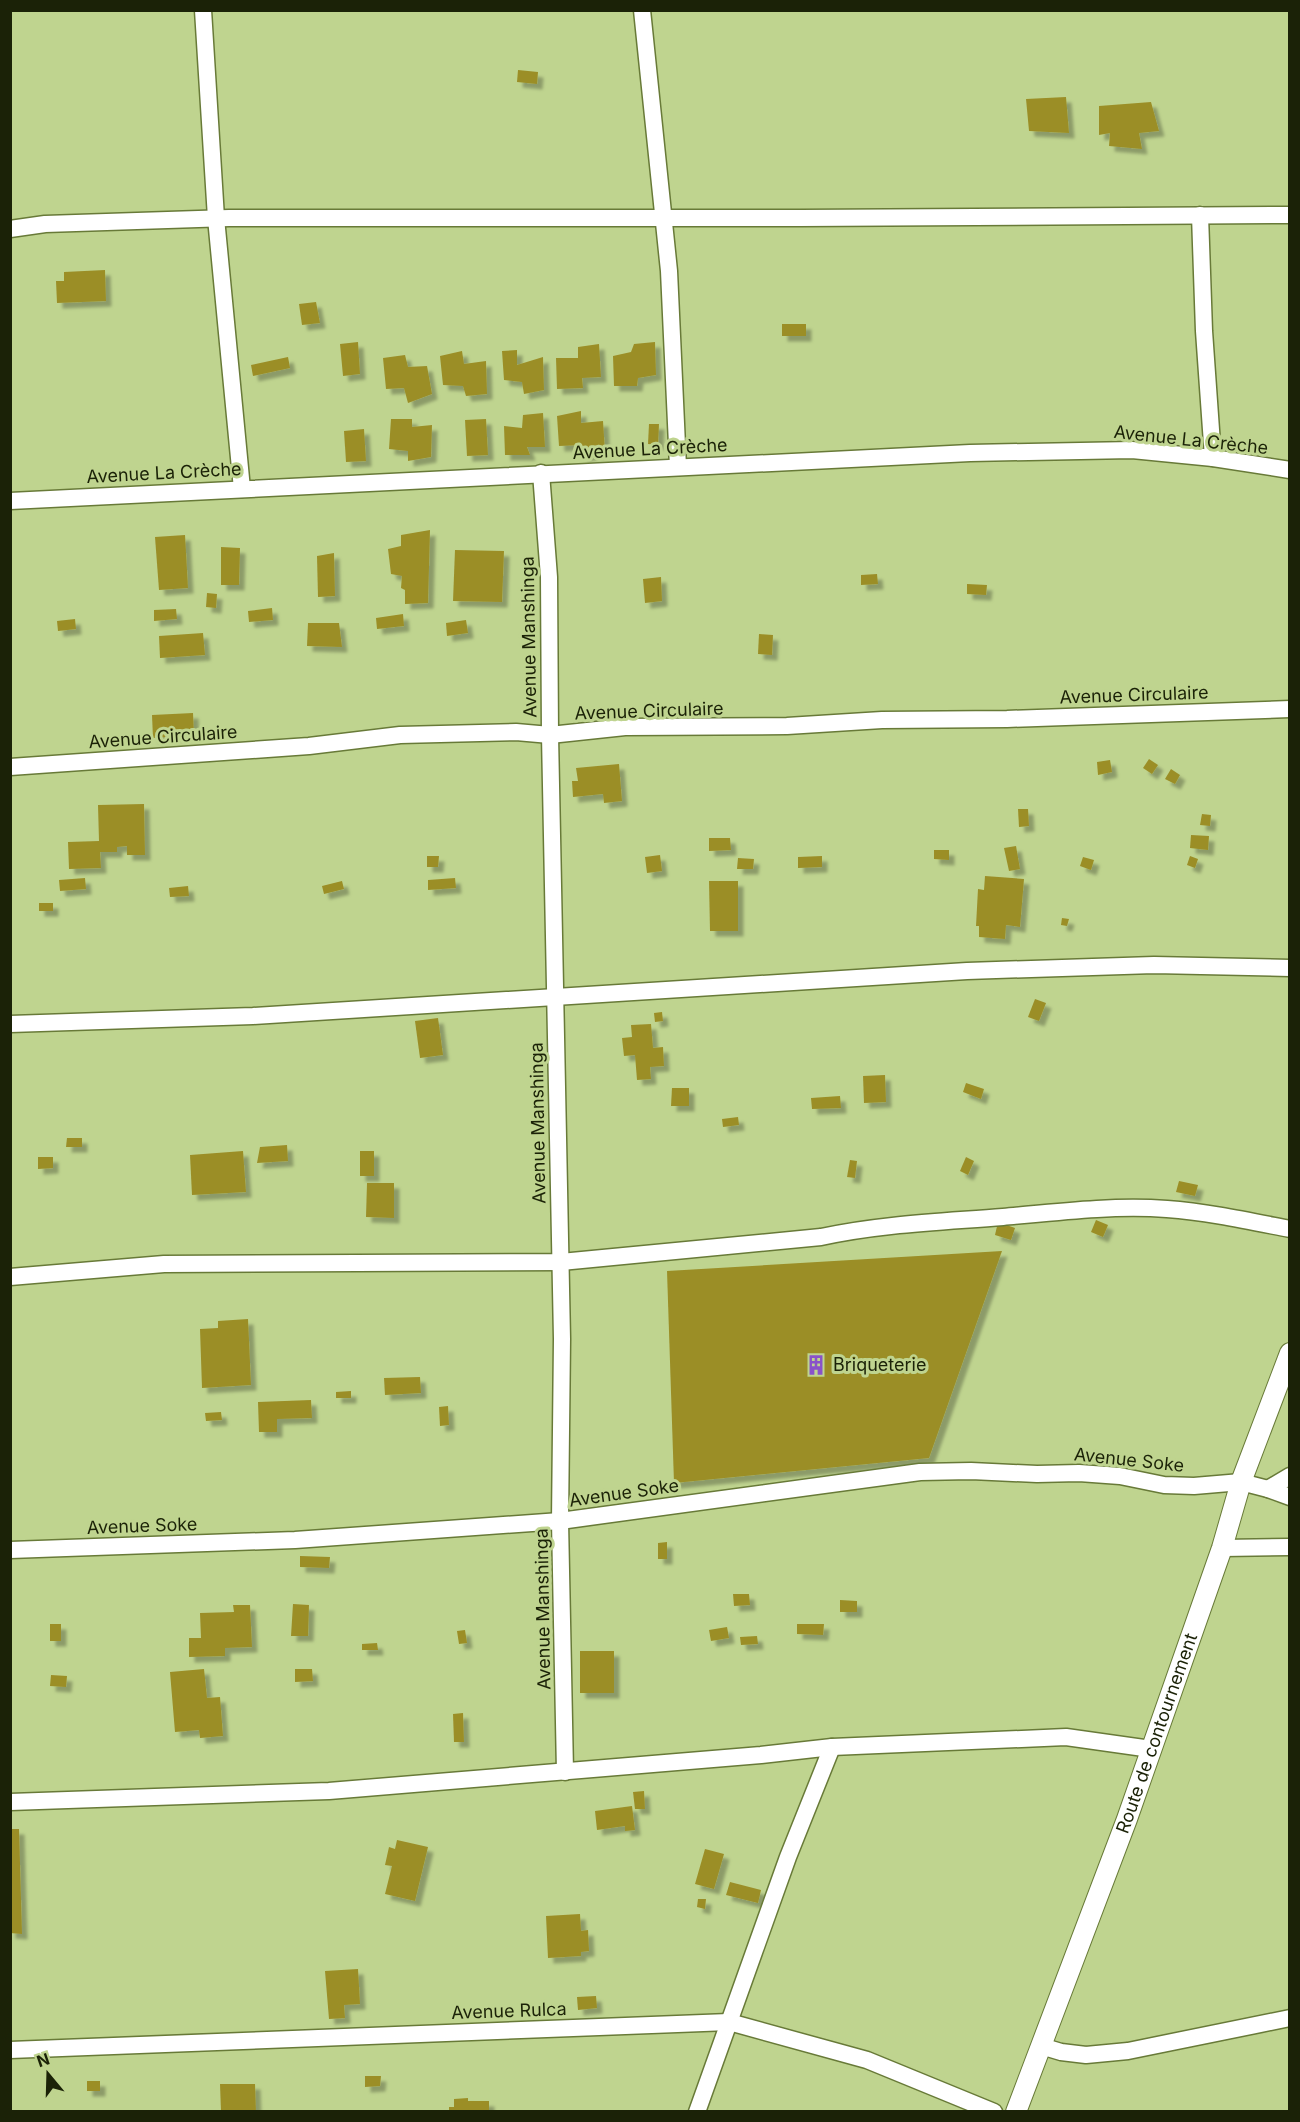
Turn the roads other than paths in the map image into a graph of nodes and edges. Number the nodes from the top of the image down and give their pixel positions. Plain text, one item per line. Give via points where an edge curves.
1 (203, 10) edge
2 (642, 10) edge
3 (1290, 214) edge
4 (1200, 215) junction
5 (216, 218) junction
6 (664, 218) junction
7 (10, 229) edge
8 (1213, 458) junction
9 (678, 467) junction
10 (1290, 470) edge
11 (541, 473) junction
12 (242, 489) junction
13 (10, 501) edge
14 (1290, 710) edge
15 (550, 735) junction
16 (10, 767) edge
17 (1290, 968) edge
18 (555, 998) junction
19 (10, 1023) edge
20 (1290, 1229) edge
21 (561, 1262) junction
22 (10, 1276) edge
23 (1287, 1366) edge
24 (1290, 1476) edge
25 (1241, 1482) junction
26 (1268, 1489) junction
27 (1290, 1497) edge
28 (560, 1521) junction
29 (1290, 1547) edge
30 (1222, 1548) junction
31 (10, 1550) edge
32 (832, 1747) junction
33 (1151, 1749) junction
34 (565, 1772) junction
35 (10, 1802) edge
36 (1290, 2018) edge
37 (729, 2022) junction
38 (1041, 2046) junction
39 (10, 2050) edge
40 (697, 2112) edge
41 (994, 2112) edge
42 (1016, 2112) edge

1 - 5 street
2 - 6 street
3 - 4 street
4 - 6 street
4 - 8 street
5 - 6 street
5 - 7 street via 45,224
5 - 12 street
6 - 9 street
8 - 9 street, Avenue La Crèche via 1132,450 970,453
8 - 10 street, Avenue La Crèche
9 - 11 street, Avenue La Crèche
11 - 12 street, Avenue La Crèche
11 - 15 street, Avenue Manshinga via 549,577
12 - 13 street, Avenue La Crèche
14 - 15 street, Avenue Circulaire via 787,726 625,727
15 - 16 street, Avenue Circulaire via 400,735 309,746
15 - 18 street, Avenue Manshinga
17 - 18 street via 1154,965 967,971
18 - 19 street via 253,1016
18 - 21 street, Avenue Manshinga
20 - 21 street via 1167,1209 1098,1209 938,1221 820,1237
21 - 22 street via 164,1264
21 - 28 street, Avenue Manshinga
23 - 25 street, Route de contournement
24 - 26 street
25 - 26 street, Avenue Soke
25 - 28 street, Avenue Soke via 1194,1486 1079,1473 920,1472
25 - 30 street, Route de contournement
26 - 27 street, Avenue Soke
28 - 31 street, Avenue Soke via 295,1540
28 - 34 street, Avenue Manshinga
29 - 30 street
30 - 33 street, Route de contournement
32 - 33 street via 1066,1737
32 - 34 street
32 - 37 street
33 - 38 street, Route de contournement
34 - 35 street via 329,1791
36 - 38 street via 1128,2051 1086,2055
37 - 39 street, Avenue Rulca
37 - 40 street
37 - 41 street, Avenue Rulca via 867,2060
38 - 42 street, Route de contournement

